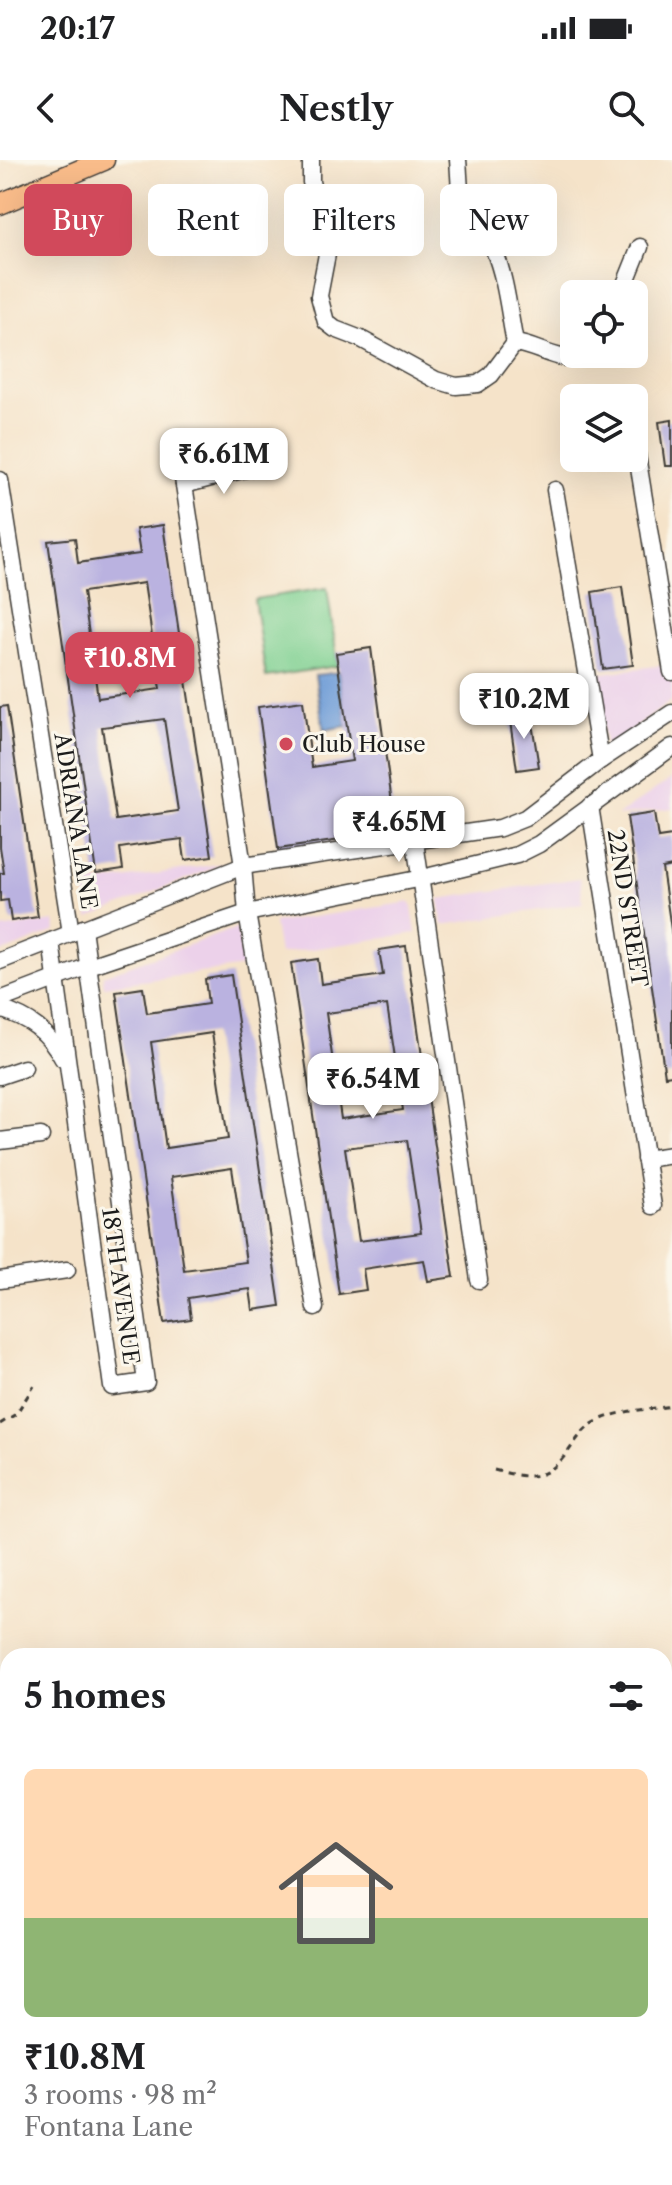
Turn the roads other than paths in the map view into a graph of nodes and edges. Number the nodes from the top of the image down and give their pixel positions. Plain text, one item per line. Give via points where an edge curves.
1 (104, 160) edge
2 (311, 160) edge
3 (458, 160) edge
4 (0, 204) edge
5 (640, 247) dead end
6 (627, 280) edge
7 (515, 343) junction
8 (560, 356) edge
9 (178, 446) dead end
10 (253, 467) dead end
11 (640, 472) edge
12 (0, 480) edge
13 (184, 485) junction
14 (555, 490) dead end
15 (672, 672) edge
16 (672, 713) edge
17 (672, 747) edge
18 (601, 760) junction
19 (590, 806) junction
20 (415, 842) junction
21 (243, 866) junction
22 (422, 878) junction
23 (247, 913) junction
24 (77, 930) junction
25 (51, 941) junction
26 (0, 961) edge
27 (89, 966) junction
28 (56, 980) junction
29 (0, 1000) edge
30 (0, 1009) edge
31 (24, 1068) dead end
32 (70, 1071) junction
33 (0, 1076) edge
34 (41, 1136) dead end
35 (0, 1141) edge
36 (672, 1155) edge
37 (645, 1159) junction
38 (653, 1206) dead end
39 (67, 1270) dead end
40 (0, 1280) edge
41 (479, 1280) dead end
42 (315, 1308) dead end

1 - 4 main road
2 - 7 street via 311,182 328,249 319,296 326,322 456,386 478,384 491,375
3 - 7 street via 467,218 495,253
5 - 6 street
7 - 8 street
9 - 13 street
10 - 13 street
11 - 15 street
12 - 24 street, ADRIANA LANE
13 - 21 street
14 - 18 street
16 - 18 street
17 - 19 street
18 - 20 street via 525,818 500,828
19 - 22 street via 517,855
19 - 37 street, 22ND STREET
20 - 21 street
20 - 22 street
21 - 23 street
21 - 24 street
22 - 23 street
22 - 41 street
23 - 27 street
23 - 42 street
24 - 25 street
24 - 27 street, 18TH AVENUE
25 - 26 street
25 - 28 street, 18TH AVENUE
27 - 28 street
27 - 32 street, 18TH AVENUE via 146,1382 112,1387
28 - 29 street
28 - 32 street, 18TH AVENUE
30 - 32 street via 51,1038
31 - 33 street
34 - 35 street
36 - 37 street
37 - 38 street, 22ND STREET
39 - 40 street

